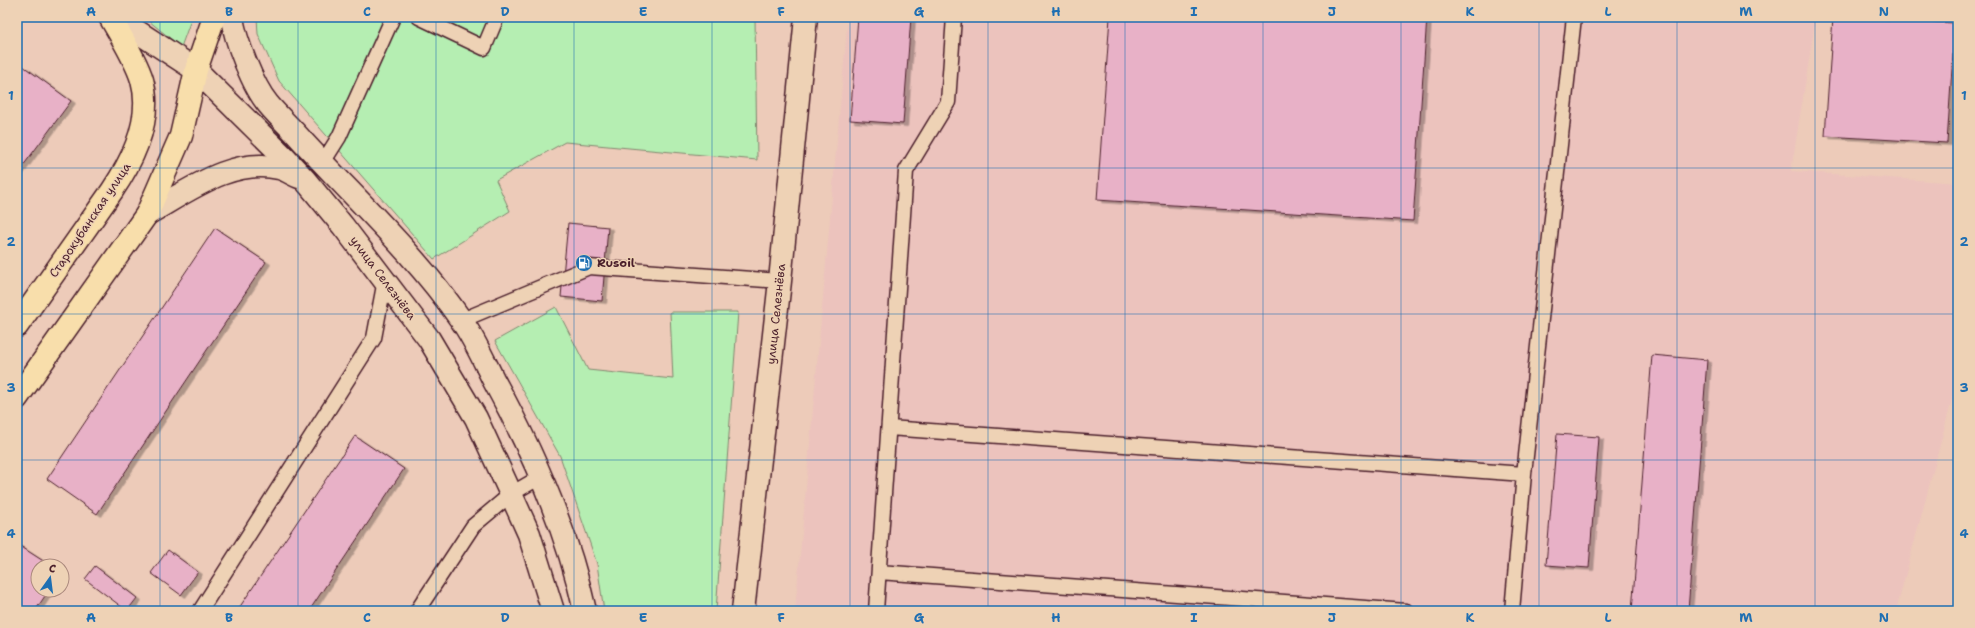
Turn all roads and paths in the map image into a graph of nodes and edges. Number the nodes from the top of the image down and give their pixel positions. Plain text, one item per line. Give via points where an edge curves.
1 (110, 17) edge
2 (115, 17) edge
3 (214, 17) edge
4 (232, 17) edge
5 (394, 17) edge
6 (419, 17) edge
7 (497, 17) edge
8 (806, 17) edge
9 (954, 17) edge
10 (1574, 17) edge
11 (196, 70) junction
12 (322, 164) junction
13 (305, 180) junction
14 (147, 214) junction
15 (384, 280) junction
16 (780, 281) junction
17 (462, 320) junction
18 (17, 326) edge
19 (17, 398) edge
20 (889, 428) junction
21 (1524, 474) junction
22 (542, 476) junction
23 (511, 494) junction
24 (879, 572) junction
25 (200, 611) edge
26 (417, 611) edge
27 (553, 611) edge
28 (585, 611) edge
29 (743, 611) edge
30 (876, 611) edge
31 (1406, 611) edge
32 (1512, 611) edge

1 - 18 main road, Старокубанская улица via 142,80 146,110 134,152 112,192
2 - 11 main road, улица Селезнёва
3 - 11 main road
4 - 12 main road via 234,30 247,64 267,104
5 - 12 lane via 339,137
6 - 7 lane via 484,48
8 - 16 main road, улица Селезнёва
9 - 20 lane via 948,102 906,171
10 - 21 lane
11 - 13 main road, улица Селезнёва
11 - 14 main road via 181,136
12 - 17 main road via 411,256
13 - 14 main road via 272,166 228,170
13 - 15 main road, улица Селезнёва
14 - 19 main road
15 - 23 main road, улица Селезнёва via 429,339 476,418
15 - 25 lane via 374,338
16 - 17 lane via 589,267
16 - 29 main road, улица Селезнёва
17 - 22 main road
20 - 21 lane
20 - 24 lane
21 - 32 lane
22 - 23 lane
22 - 28 main road
23 - 26 lane via 473,526
23 - 27 main road, улица Селезнёва via 529,534
24 - 30 lane
24 - 31 lane

